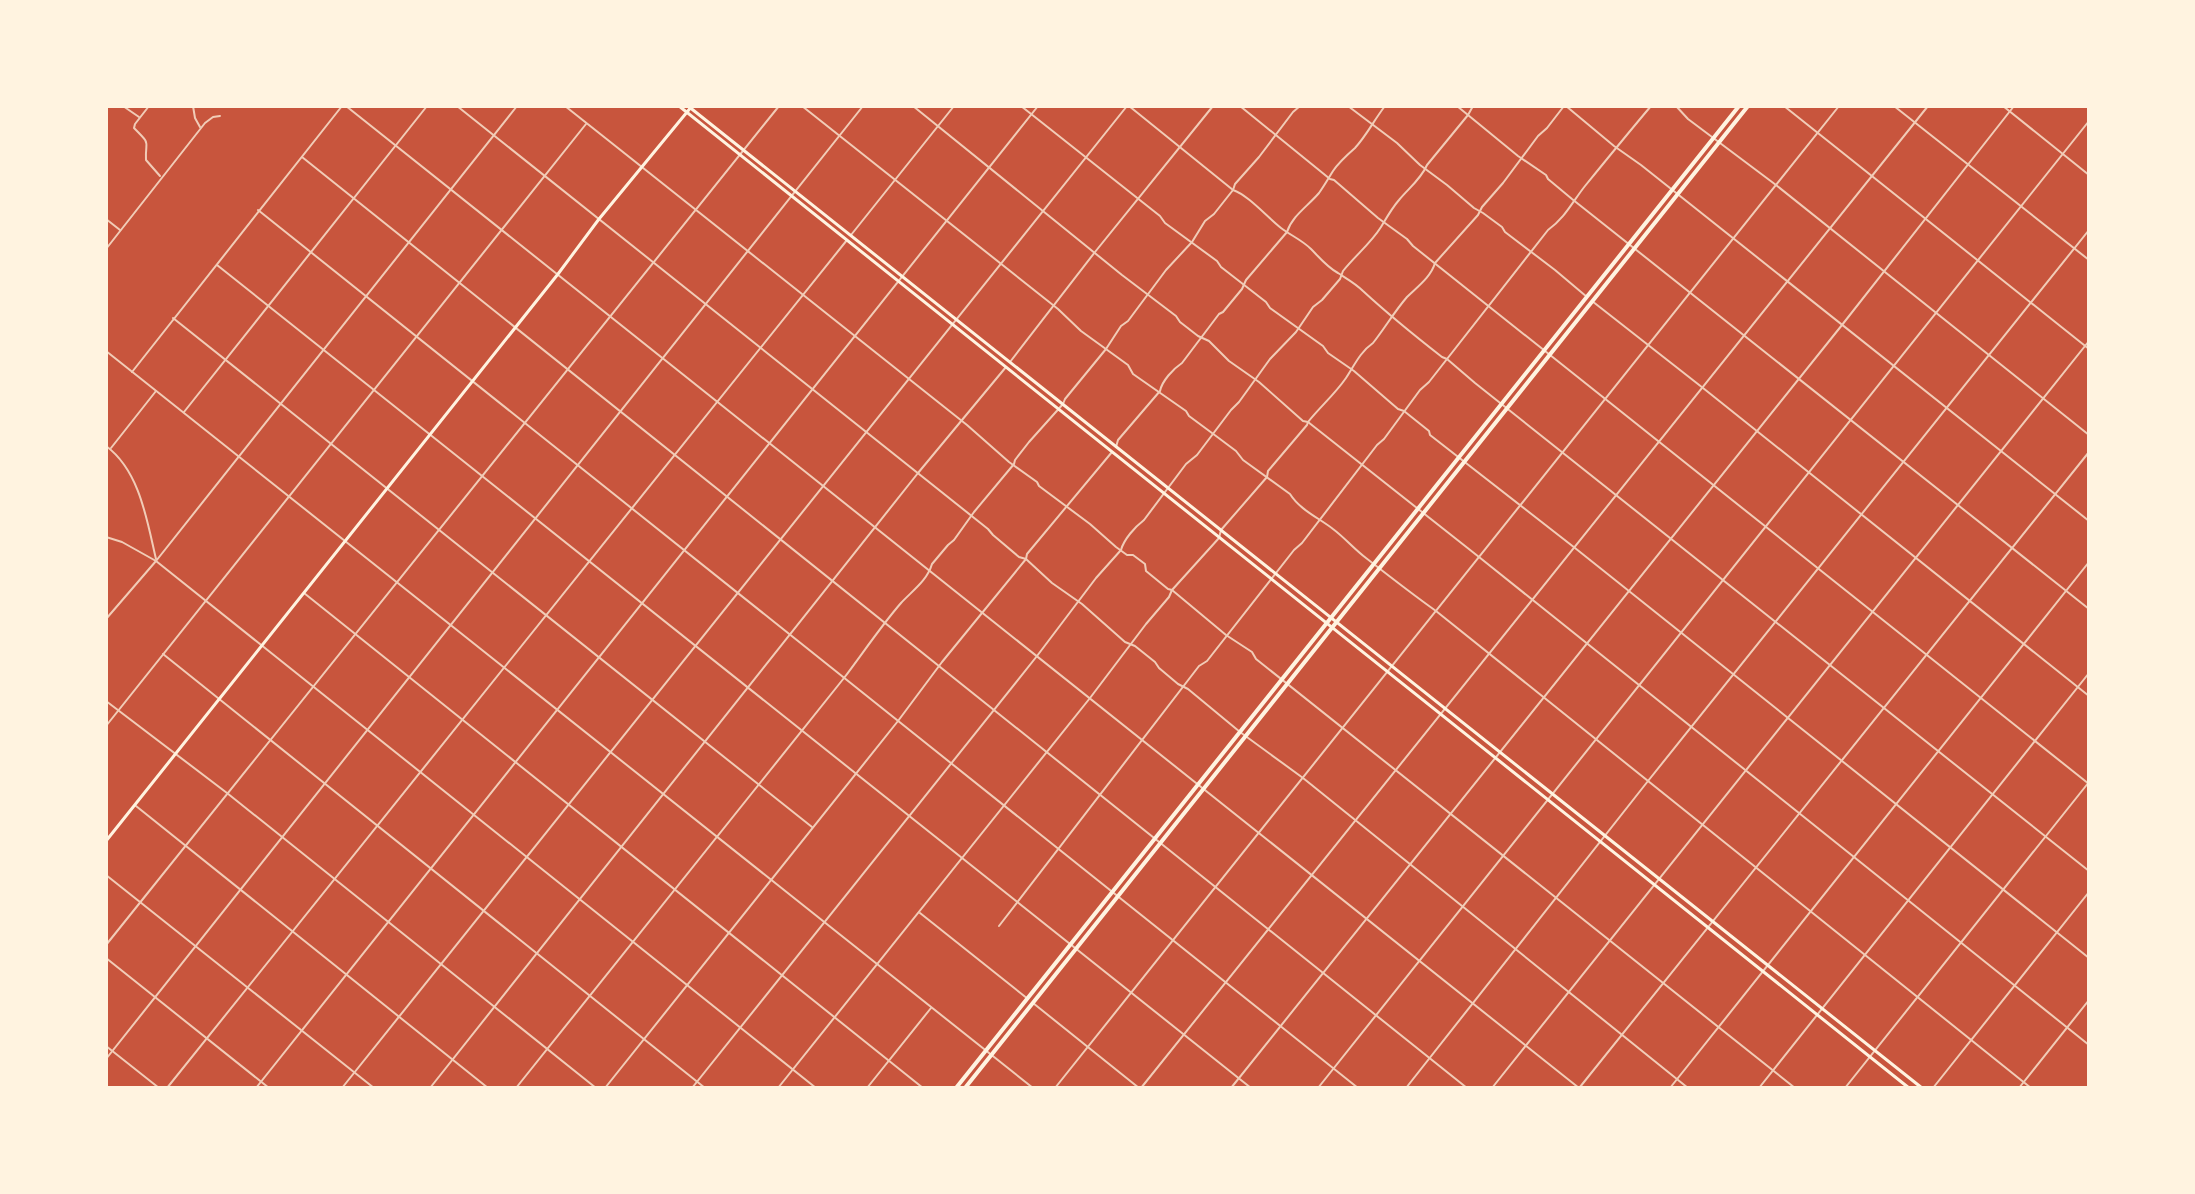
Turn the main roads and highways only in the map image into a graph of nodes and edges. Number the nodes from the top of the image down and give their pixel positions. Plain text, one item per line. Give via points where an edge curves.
1 (679, 106) edge
2 (1739, 106) edge
3 (1748, 106) edge
4 (689, 108) edge
5 (849, 238) junction
6 (1332, 617) junction
7 (1337, 622) junction
8 (1326, 624) junction
9 (1332, 629) junction
10 (106, 841) edge
11 (956, 1088) edge
12 (965, 1088) edge
13 (1909, 1088) edge
14 (1922, 1088) edge

1 - 4 main road
2 - 6 main road
3 - 7 main road
4 - 5 main road
4 - 10 main road
5 - 6 main road
5 - 8 main road
6 - 7 main road
6 - 8 main road
7 - 9 main road
7 - 14 main road
8 - 9 main road
8 - 11 main road
9 - 12 main road
9 - 13 main road

